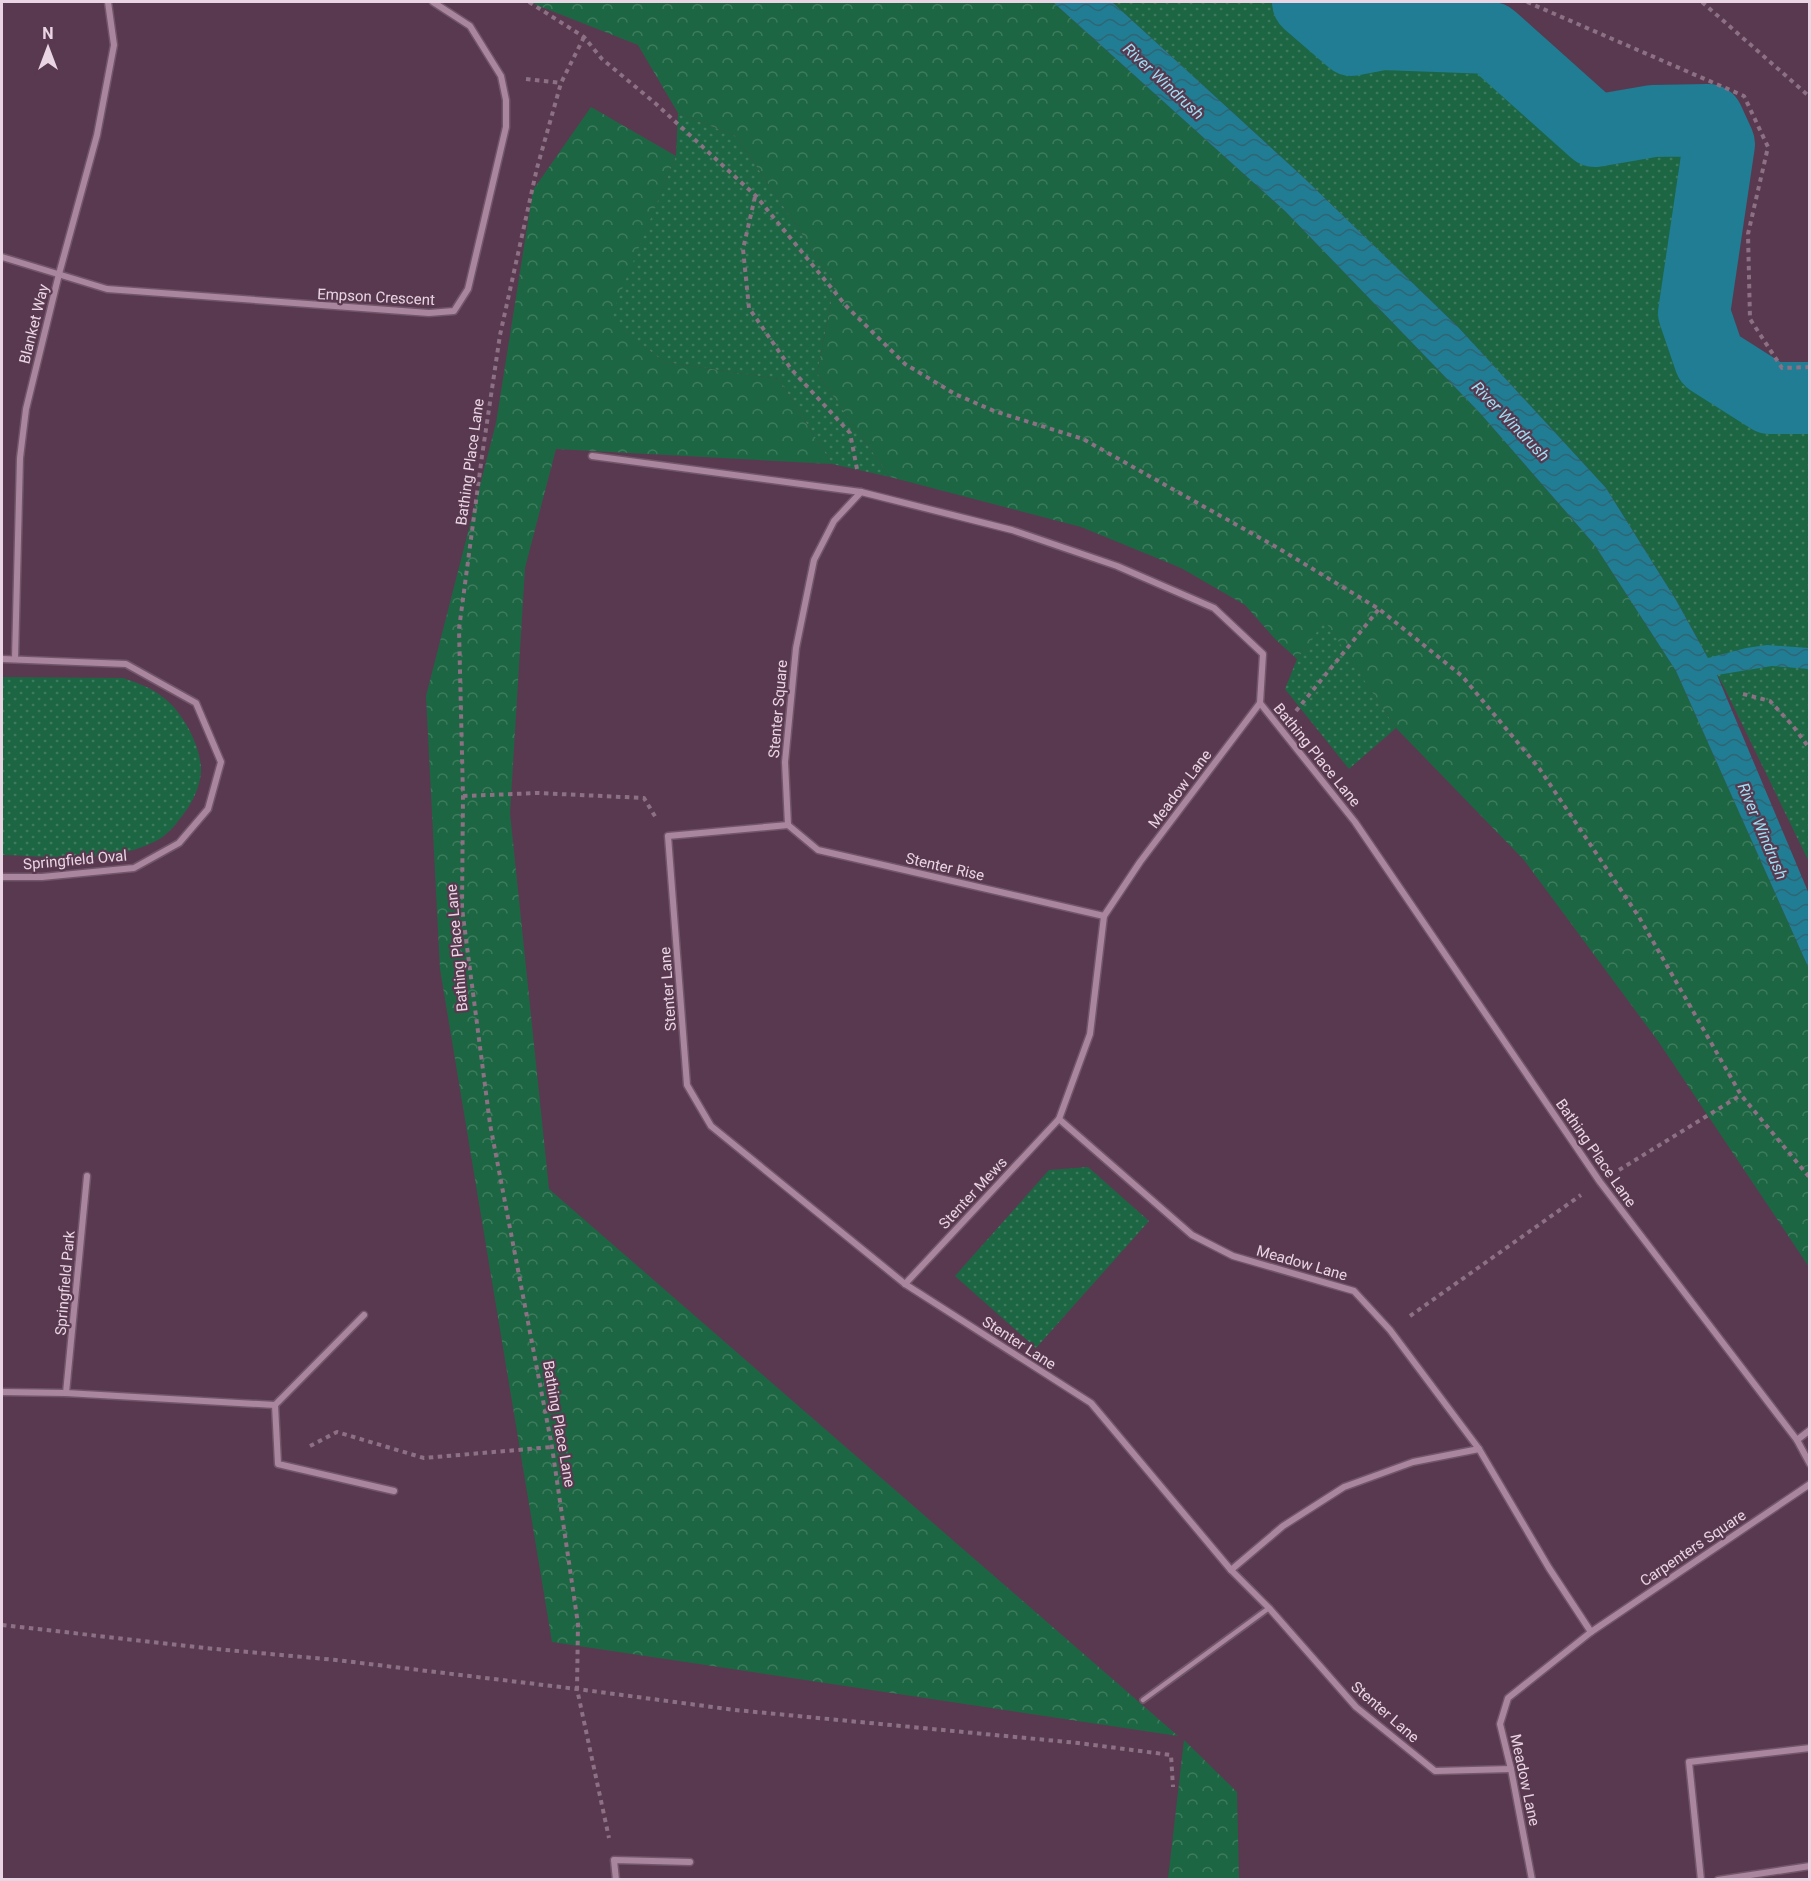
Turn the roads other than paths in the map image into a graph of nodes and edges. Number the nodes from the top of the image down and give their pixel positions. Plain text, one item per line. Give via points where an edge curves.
1 (108, 2) edge
2 (433, 2) edge
3 (2, 257) edge
4 (59, 274) junction
5 (592, 456) dead end
6 (861, 492) junction
7 (2, 659) edge
8 (15, 659) junction
9 (1260, 703) junction
10 (788, 825) junction
11 (2, 877) edge
12 (1104, 916) junction
13 (1059, 1119) junction
14 (87, 1176) dead end
15 (905, 1284) junction
16 (364, 1315) dead end
17 (2, 1392) edge
18 (66, 1393) junction
19 (275, 1405) junction
20 (1809, 1430) edge
21 (1797, 1440) junction
22 (1479, 1449) junction
23 (1809, 1464) edge
24 (1809, 1484) edge
25 (394, 1491) dead end
26 (1231, 1570) junction
27 (1269, 1608) junction
28 (1591, 1632) junction
29 (1143, 1700) dead end
30 (1809, 1748) edge
31 (1512, 1768) junction
32 (690, 1863) dead end
33 (1809, 1866) edge
34 (616, 1880) edge
35 (1532, 1880) edge
36 (1701, 1880) edge
37 (1718, 1880) edge

1 - 4 street, Blanket Way via 114,45 97,135
2 - 4 street, Empson Crescent via 470,26 501,76 506,100 506,127 468,289 454,311 429,313 107,289
3 - 4 street
4 - 8 street, Blanket Way via 26,409 20,458
5 - 6 street, Bathing Place Lane
6 - 9 street, Bathing Place Lane via 1012,530 1117,566 1214,608 1263,654
6 - 10 street, Stenter Square via 834,521 814,560 796,648 787,739
7 - 8 street, Springfield Oval
8 - 11 street, Springfield Oval via 126,664 196,703 221,762 208,809 179,843 134,868
9 - 12 street, Meadow Lane
9 - 21 street, Bathing Place Lane via 1355,822 1600,1182
10 - 12 street, Stenter Rise via 818,850
10 - 15 street, Stenter Lane via 668,836 687,1084 711,1126
12 - 13 street, Meadow Lane via 1090,1034
13 - 15 street, Stenter Mews
13 - 22 street, Meadow Lane via 1192,1235 1233,1256 1354,1291 1389,1330
14 - 18 street, Springfield Park
15 - 26 street, Stenter Lane via 1091,1403
16 - 19 street
17 - 18 street
18 - 19 street
19 - 25 street via 278,1464
20 - 21 street
21 - 23 street
22 - 26 street via 1413,1462 1344,1487 1283,1526
22 - 28 street, Meadow Lane
24 - 28 street, Carpenters Square
26 - 27 street, Stenter Lane
27 - 29 lane
27 - 31 street, Stenter Lane via 1356,1707 1435,1770
28 - 31 street, Meadow Lane via 1508,1698 1500,1724
30 - 36 street via 1689,1762
31 - 35 street, Meadow Lane
32 - 34 street via 615,1860
33 - 37 street

